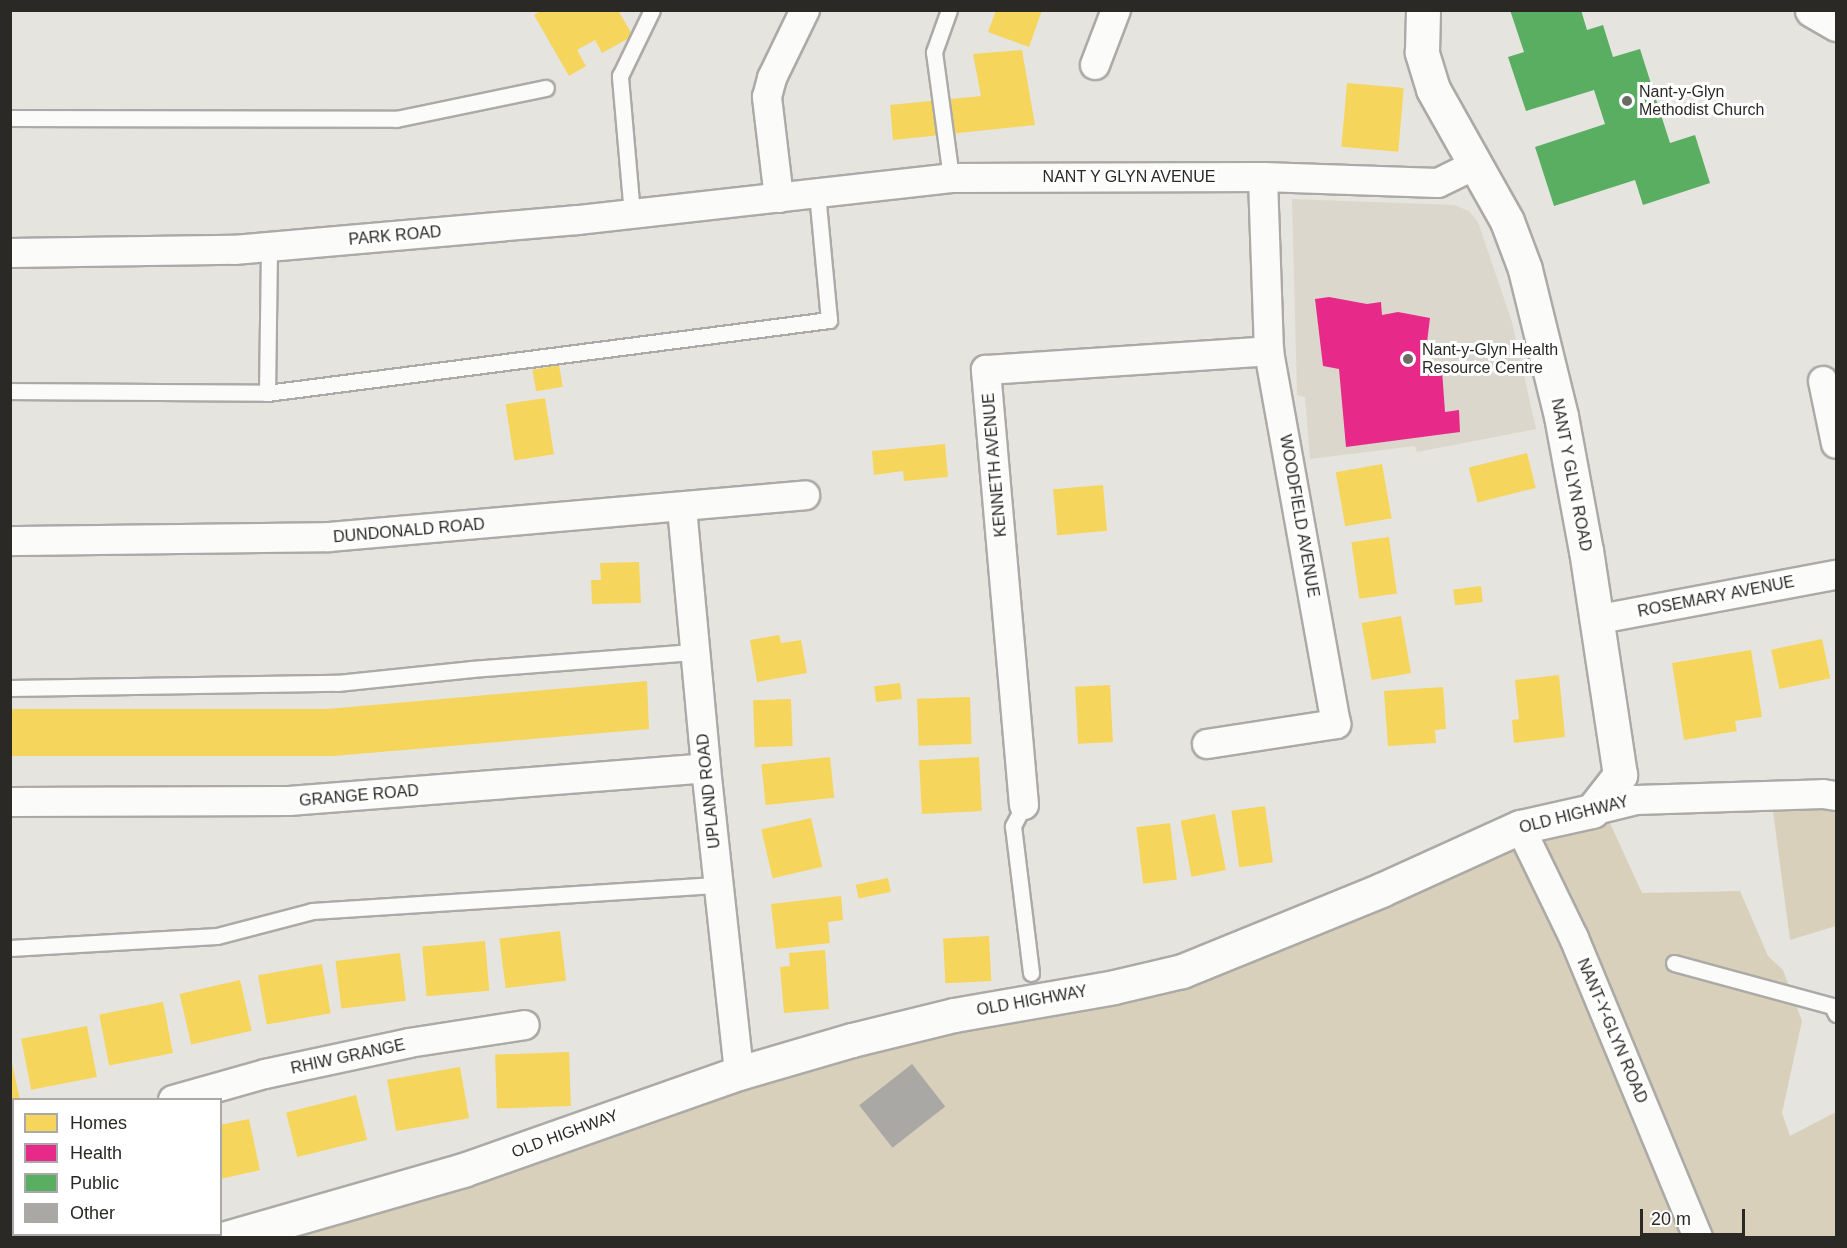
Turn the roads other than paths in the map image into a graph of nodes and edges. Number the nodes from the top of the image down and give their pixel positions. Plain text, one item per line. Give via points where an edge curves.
1 (652, 10) edge
2 (805, 10) edge
3 (950, 10) edge
4 (1116, 10) edge
5 (1423, 10) edge
6 (1812, 10) edge
7 (1836, 24) edge
8 (1095, 65) dead end
9 (546, 88) dead end
10 (10, 118) edge
11 (1477, 164) junction
12 (1263, 177) junction
13 (951, 178) junction
14 (817, 193) junction
15 (779, 198) junction
16 (632, 214) junction
17 (269, 247) junction
18 (10, 253) edge
19 (1269, 351) junction
20 (1823, 381) dead end
21 (10, 391) edge
22 (267, 393) junction
23 (1836, 444) edge
24 (805, 495) dead end
25 (682, 508) junction
26 (10, 541) edge
27 (1836, 575) edge
28 (1595, 620) junction
29 (695, 652) junction
30 (10, 688) edge
31 (1207, 744) dead end
32 (706, 768) junction
33 (1836, 796) edge
34 (10, 802) edge
35 (1024, 806) joint
36 (1592, 811) junction
37 (1520, 827) junction
38 (719, 885) junction
39 (10, 948) edge
40 (1674, 963) dead end
41 (1031, 973) dead end
42 (1836, 1014) edge
43 (525, 1025) dead end
44 (739, 1073) junction
45 (180, 1098) edge
46 (226, 1238) edge
47 (1698, 1238) edge

1 - 16 lane via 620,76
2 - 15 street via 772,78 767,97
3 - 13 lane via 934,52
4 - 8 street
5 - 11 street, NANT Y GLYN ROAD via 1422,52 1433,89
6 - 7 street
9 - 10 lane via 396,119
11 - 12 street, NANT Y GLYN AVENUE via 1438,183
11 - 28 street, NANT Y GLYN ROAD via 1507,221 1525,269 1561,416
12 - 13 street, NANT Y GLYN AVENUE
12 - 19 street, WOODFIELD AVENUE
13 - 14 street, NANT Y GLYN AVENUE
14 - 15 street, NANT Y GLYN AVENUE
14 - 22 lane via 829,320
15 - 16 street, PARK ROAD
16 - 17 street, PARK ROAD
17 - 18 street, PARK ROAD
17 - 22 lane
19 - 31 street, WOODFIELD AVENUE via 1336,724
19 - 35 street, KENNETH AVENUE via 986,370
20 - 23 street
21 - 22 lane
24 - 25 street, DUNDONALD ROAD
25 - 26 street, DUNDONALD ROAD via 329,537
25 - 29 street, UPLAND ROAD
27 - 28 street, ROSEMARY AVENUE
28 - 36 street, NANT Y GLYN ROAD via 1620,775
29 - 30 lane via 337,683
29 - 32 street, UPLAND ROAD
32 - 34 street, GRANGE ROAD via 289,801
32 - 38 street, UPLAND ROAD
33 - 36 street, OLD HIGHWAY via 1636,800
35 - 41 lane via 1013,826
36 - 37 street, OLD HIGHWAY
37 - 44 street, OLD HIGHWAY via 1381,890 1182,971 954,1015
37 - 47 street, NANT-Y-GLYN ROAD via 1574,938
38 - 39 lane via 312,911 217,936
38 - 44 street, UPLAND ROAD
40 - 42 lane via 1832,1006
43 - 45 street, RHIW GRANGE via 387,1048 265,1074
44 - 46 street, OLD HIGHWAY via 463,1170

